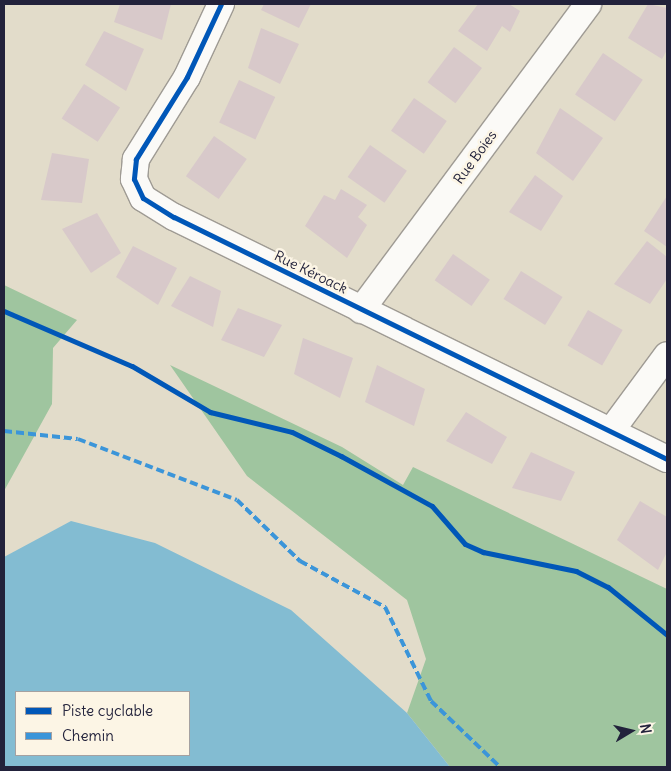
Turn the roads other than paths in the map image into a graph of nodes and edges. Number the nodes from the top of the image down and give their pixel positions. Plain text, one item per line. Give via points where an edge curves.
1 (221, 4) edge
2 (588, 4) edge
3 (361, 310) junction
4 (667, 354) edge
5 (611, 431) junction
6 (667, 459) edge

1 - 3 street, Rue Kéroack via 187,77 136,159 134,179 139,192 162,212
2 - 3 street, Rue Boies
3 - 5 street, Rue Kéroack
4 - 5 street
5 - 6 street, Rue Kéroack

